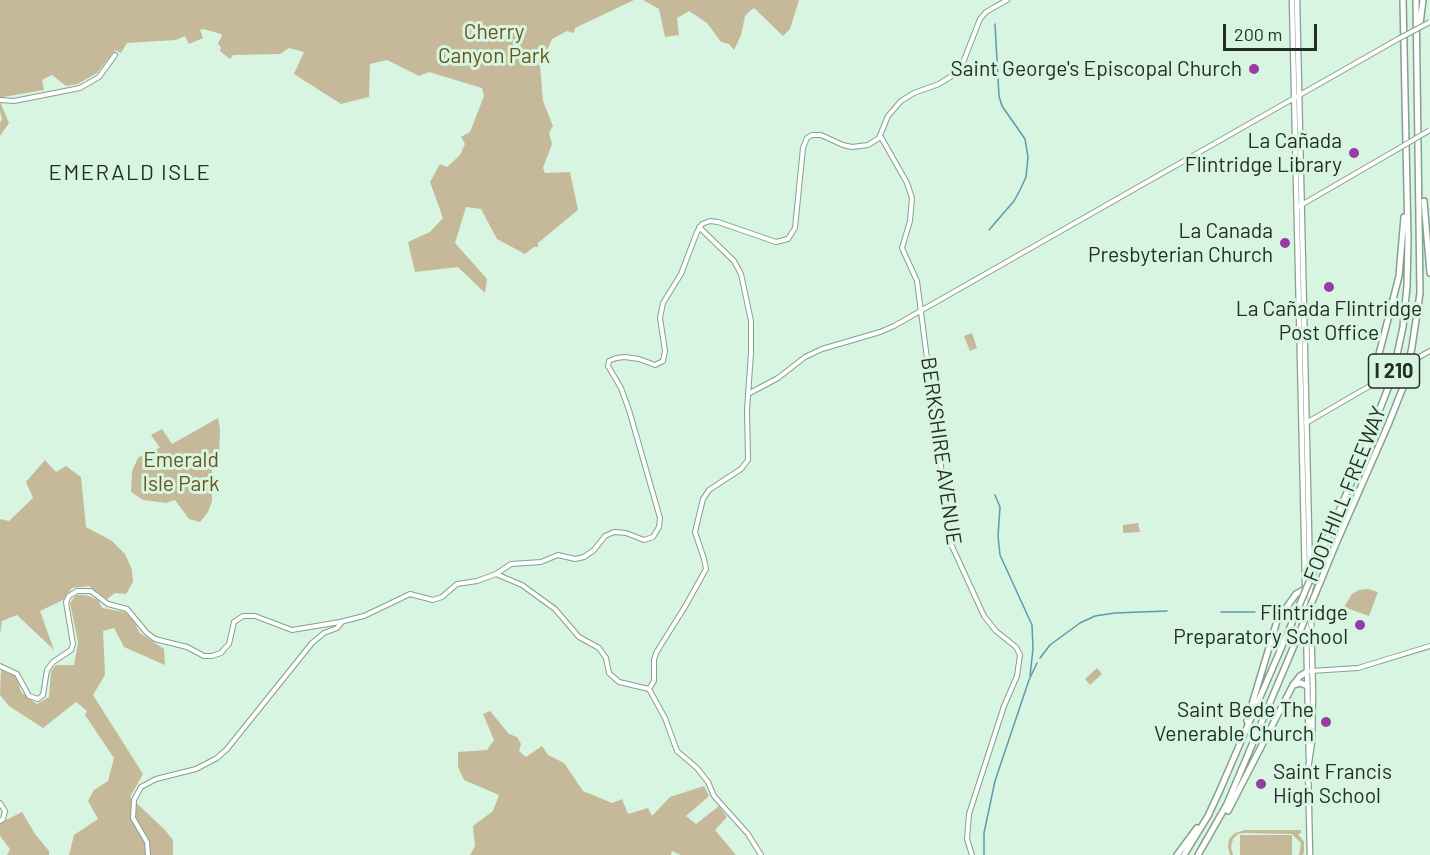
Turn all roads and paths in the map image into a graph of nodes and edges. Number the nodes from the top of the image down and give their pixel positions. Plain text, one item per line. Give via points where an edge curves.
1 (995, 0) edge
2 (1007, 0) edge
3 (1292, 0) edge
4 (1297, 0) edge
5 (1401, 0) edge
6 (1416, 0) edge
7 (1423, 0) edge
8 (1000, 2) edge
9 (994, 8) junction
10 (1430, 22) edge
11 (1401, 37) junction
12 (1418, 44) junction
13 (115, 56) dead end
14 (1297, 98) junction
15 (0, 100) edge
16 (1430, 130) edge
17 (881, 137) junction
18 (1419, 152) junction
19 (1406, 183) junction
20 (1302, 204) junction
21 (1296, 207) junction
22 (699, 227) junction
23 (1430, 273) edge
24 (921, 311) junction
25 (1430, 351) edge
26 (1381, 379) junction
27 (748, 394) junction
28 (1304, 424) junction
29 (504, 569) junction
30 (496, 574) junction
31 (505, 579) junction
32 (1307, 587) junction
33 (343, 621) junction
34 (1430, 646) edge
35 (0, 666) edge
36 (1310, 671) junction
37 (1293, 685) junction
38 (1307, 686) junction
39 (649, 688) junction
40 (1238, 752) junction
41 (1309, 759) junction
42 (0, 803) edge
43 (1208, 816) junction
44 (0, 821) edge
45 (1211, 835) junction
46 (148, 855) edge
47 (761, 855) edge
48 (972, 855) edge
49 (1177, 855) edge
50 (1184, 855) edge
51 (1198, 855) edge
52 (1310, 855) edge

1 - 9 street
2 - 8 street
3 - 14 main road
4 - 14 main road
5 - 11 highway, FOOTHILL FREEWAY
6 - 12 highway, FOOTHILL FREEWAY / I 210
7 - 12 highway
8 - 9 street
9 - 17 street via 980,19 955,74 901,101 888,116
10 - 11 street, bridge
11 - 14 street
11 - 19 highway, FOOTHILL FREEWAY / I 210
12 - 18 highway, FOOTHILL FREEWAY / I 210
13 - 15 street via 102,74 85,86
14 - 20 main road
14 - 21 main road
14 - 24 street
16 - 20 street, bridge
17 - 22 street via 857,147 821,135 807,138 795,228 786,240 776,242 718,222 706,222
17 - 24 street, BERKSHIRE AVENUE via 912,198 902,248 916,278
18 - 23 highway
18 - 45 highway, FOOTHILL FREEWAY / I 210, bridge via 1420,293 1404,385
19 - 26 highway via 1399,276 1378,358
19 - 40 highway, FOOTHILL FREEWAY / I 210, bridge via 1407,286 1392,378
20 - 21 street
20 - 28 main road
21 - 28 main road
22 - 27 street via 734,261 741,274 751,321
22 - 29 street via 681,274 660,311 663,361 655,365 625,357 608,363 621,388 660,518 656,534 644,540 614,532 584,557 558,555
24 - 27 street via 887,330 805,357
24 - 48 street, BERKSHIRE AVENUE via 951,544 990,624 1020,655 1017,676 969,814 967,839
25 - 26 street, bridge
26 - 28 street
27 - 39 street via 748,460 703,499 695,532 706,569 656,652 654,681
28 - 32 main road
29 - 30 street
29 - 31 street
30 - 31 street
30 - 33 street via 457,584 433,600 410,594 357,619
31 - 39 street via 542,598 579,637 599,648 609,673 619,682
32 - 36 main road
32 - 40 highway via 1291,599 1278,621
33 - 35 street via 292,630 247,615 234,622 225,648 217,655 204,656 155,639 127,609 108,604 84,590 67,598 73,645 47,670 42,697 29,696 17,674
33 - 46 street via 312,643 217,758 141,787 134,800 133,818 147,842
34 - 36 street via 1358,668
36 - 37 highway
36 - 38 main road
36 - 41 main road
37 - 38 highway
37 - 45 highway via 1233,802
38 - 41 main road
39 - 47 street via 677,751 697,768
40 - 43 highway, FOOTHILL FREEWAY / I 210
41 - 52 main road
42 - 44 street via 5,811
43 - 49 highway
43 - 50 highway, FOOTHILL FREEWAY / I 210
45 - 51 highway, FOOTHILL FREEWAY / I 210

